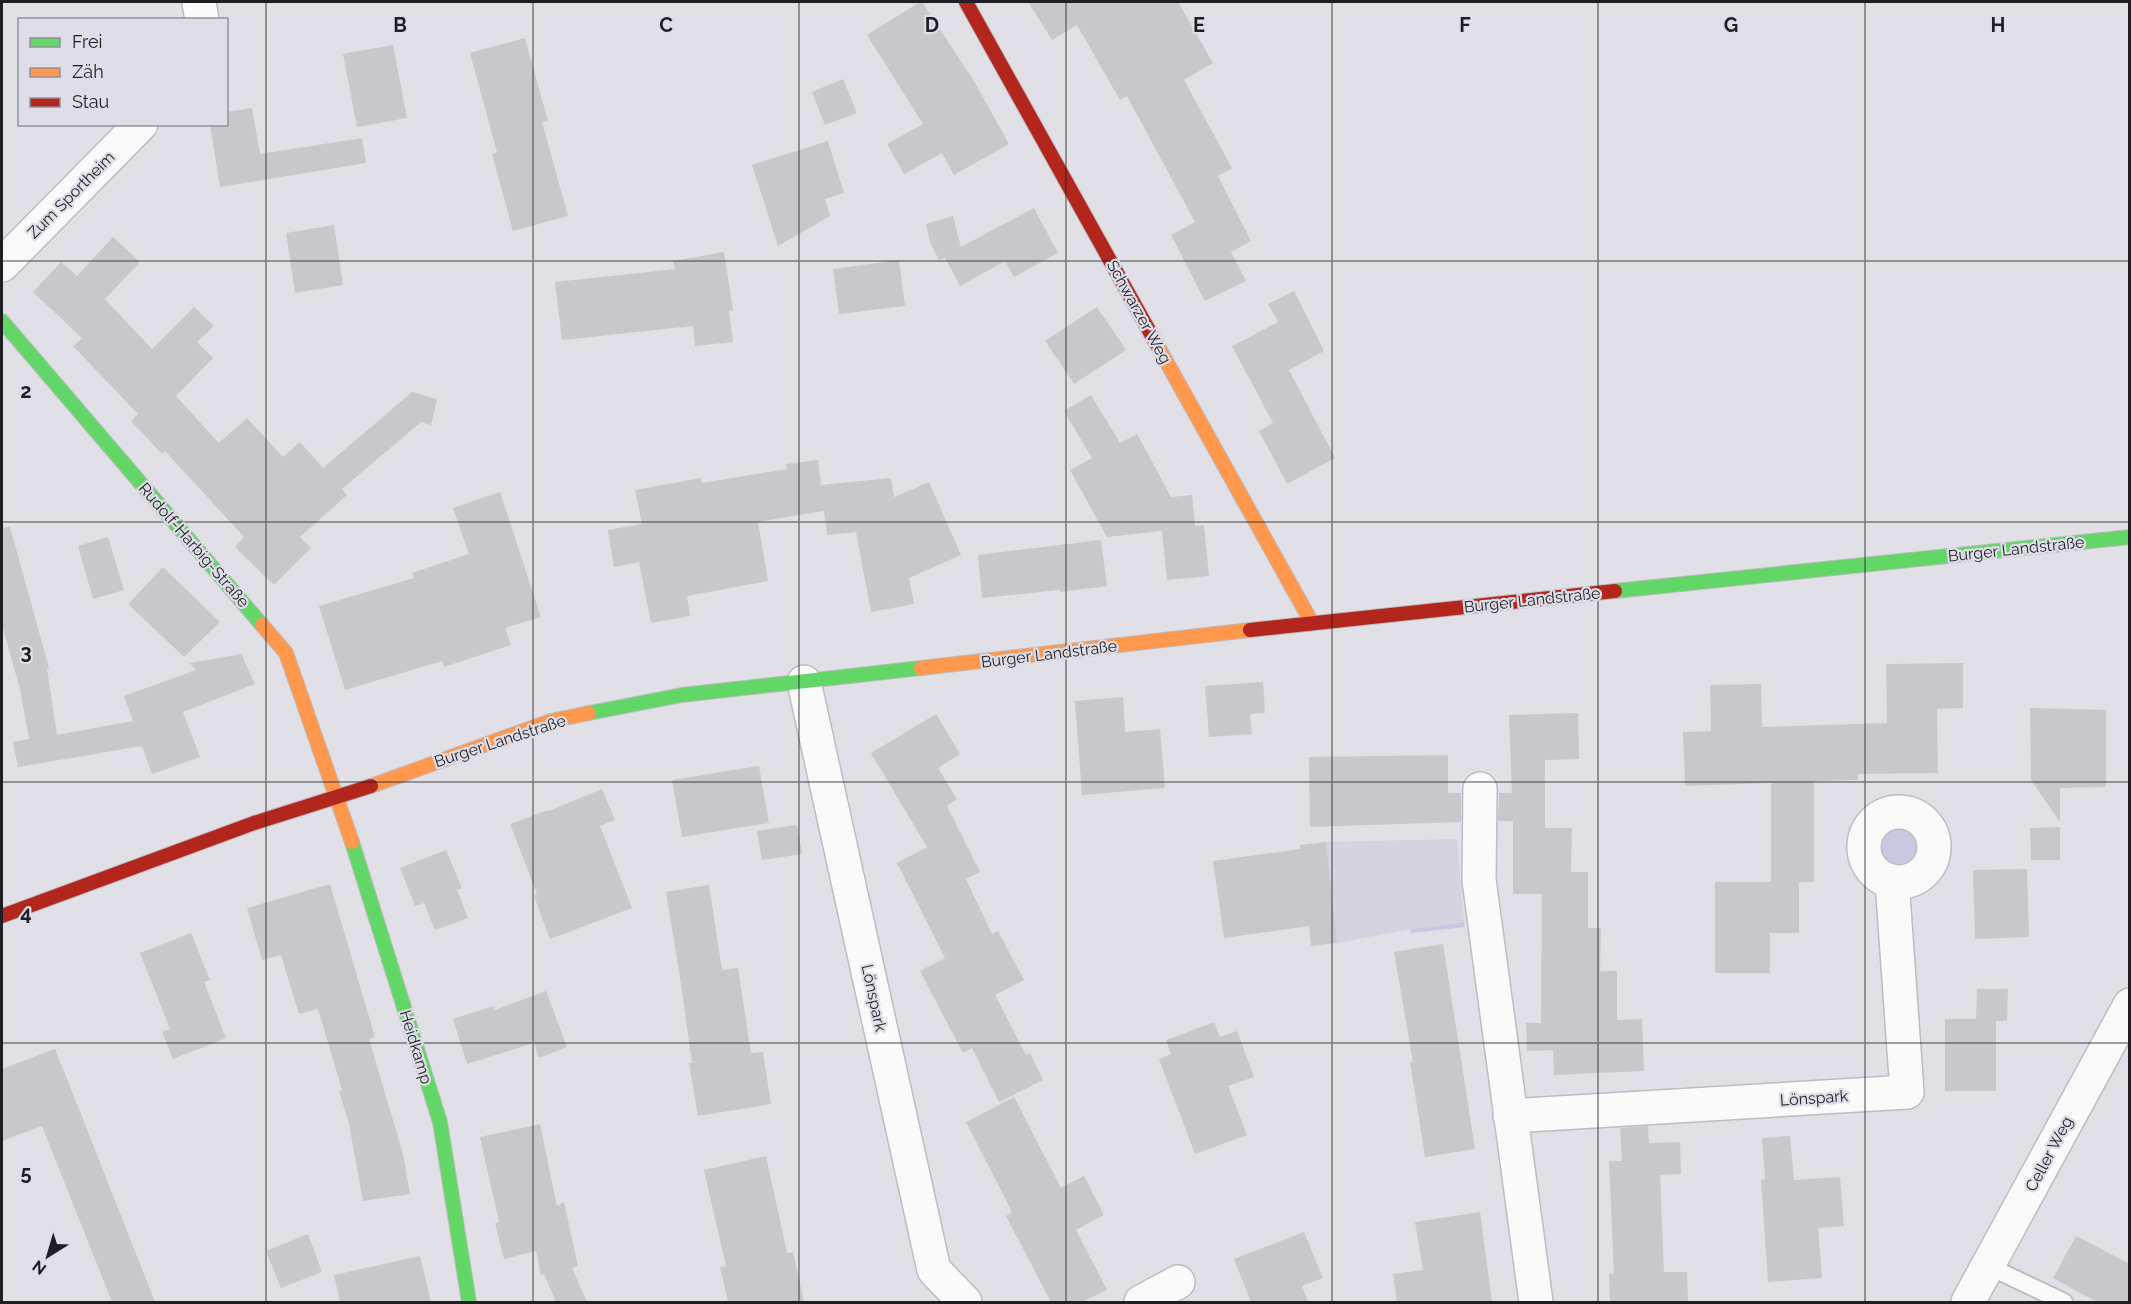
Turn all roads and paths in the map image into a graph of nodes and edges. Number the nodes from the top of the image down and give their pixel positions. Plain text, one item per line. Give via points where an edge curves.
1 (199, 2) edge
2 (966, 2) edge
3 (202, 18) edge
4 (139, 126) edge
5 (2, 265) edge
6 (2, 321) edge
7 (2130, 537) edge
8 (1312, 623) junction
9 (804, 682) junction
10 (1480, 789) dead end
11 (338, 798) junction
12 (1892, 881) dead end
13 (2, 916) edge
14 (2130, 1005) edge
15 (1510, 1116) junction
16 (1988, 1266) junction
17 (1178, 1282) dead end
18 (470, 1302) edge
19 (966, 1302) edge
20 (1141, 1302) edge
21 (1536, 1302) edge
22 (1968, 1302) edge
23 (2064, 1302) edge

1 - 3 street
2 - 8 street, Schwarzer Weg
4 - 5 street, Zum Sportheim
6 - 11 street, Rudolf-Harbig-Straße via 286,653
7 - 8 street, Burger Landstraße
8 - 9 street, Burger Landstraße
9 - 11 street, Burger Landstraße via 682,694 551,721
9 - 19 street, Lönspark via 934,1270
10 - 15 street via 1479,880
11 - 13 street, Burger Landstraße via 254,823
11 - 18 street, Heidkamp via 440,1122
12 - 15 street, Lönspark via 1907,1092
14 - 16 street, Celler Weg
15 - 21 street
16 - 22 street, Celler Weg
16 - 23 lane
17 - 20 street

